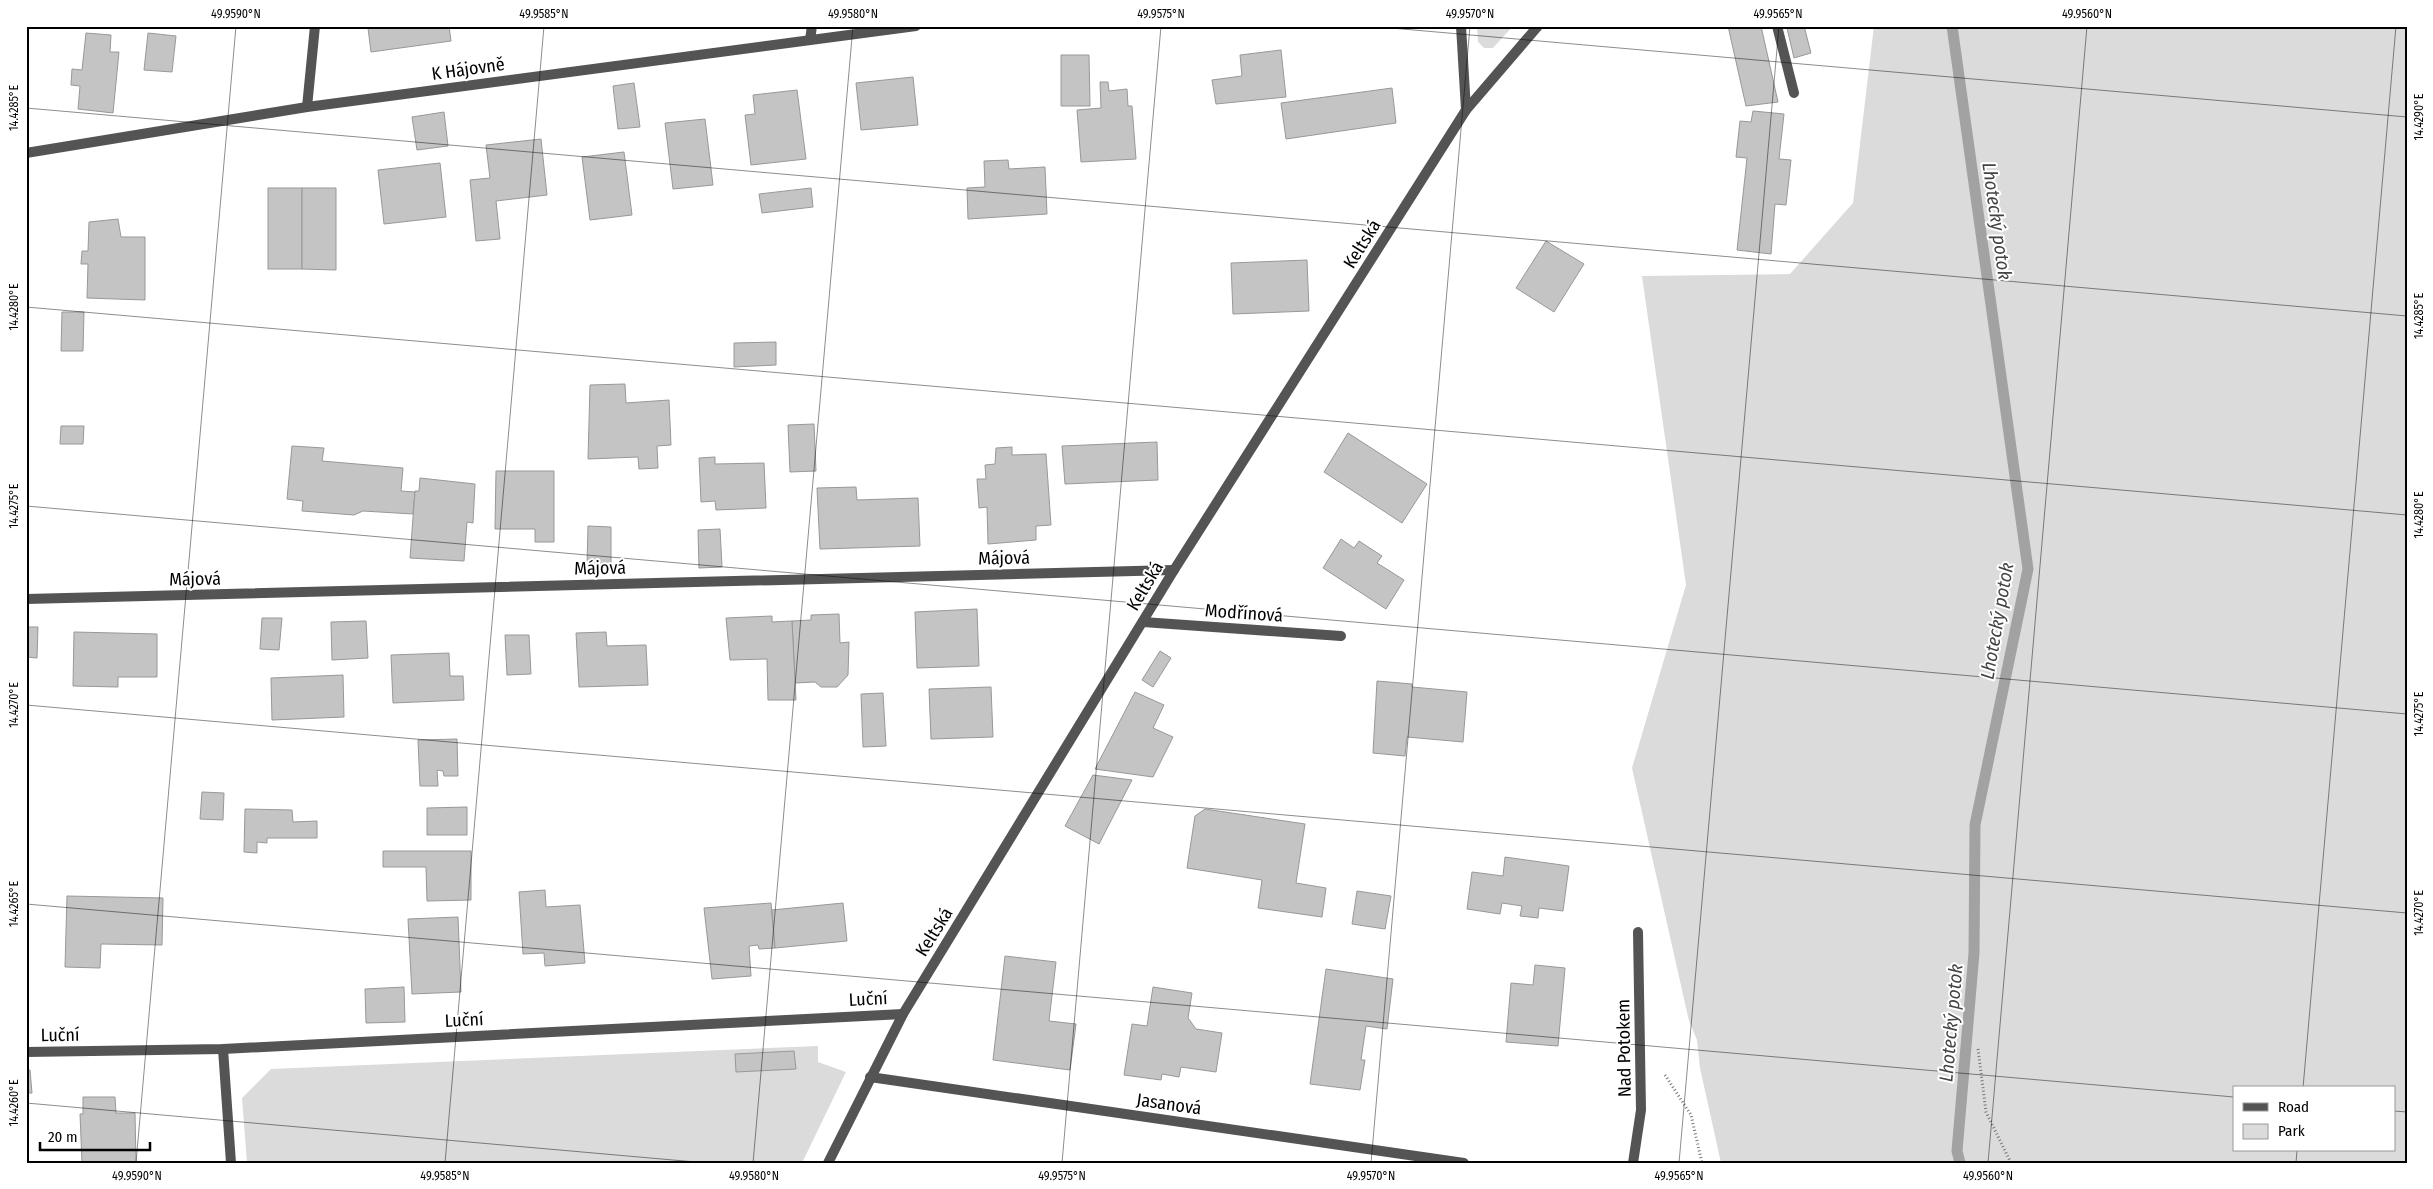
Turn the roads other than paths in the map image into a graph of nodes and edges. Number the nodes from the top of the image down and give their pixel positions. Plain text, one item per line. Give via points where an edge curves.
1 (315, 26) edge
2 (812, 26) edge
3 (916, 26) edge
4 (1461, 26) edge
5 (1538, 26) edge
6 (1777, 26) edge
7 (810, 40) junction
8 (1794, 93) dead end
9 (307, 107) junction
10 (1466, 110) junction
11 (26, 153) edge
12 (1174, 570) junction
13 (26, 599) edge
14 (1143, 622) junction
15 (1341, 636) dead end
16 (1638, 932) dead end
17 (903, 1014) junction
18 (223, 1049) junction
19 (26, 1052) edge
20 (870, 1077) junction
21 (231, 1163) edge
22 (828, 1163) edge
23 (1464, 1163) edge
24 (1633, 1163) edge

1 - 9 street
2 - 7 street
3 - 7 street, K Hájovně
4 - 10 street
5 - 10 street, Keltská
6 - 8 street
7 - 9 street, K Hájovně
9 - 11 street, K Hájovně
10 - 12 street, Keltská
12 - 13 street, Májová
12 - 14 street, Keltská
14 - 15 street, Modřínová
14 - 17 street, Keltská
16 - 24 street, Nad Potokem via 1641,1110
17 - 18 street, Luční
17 - 20 street, Keltská
18 - 19 street, Luční
18 - 21 street
20 - 22 street, Keltská
20 - 23 street, Jasanová

